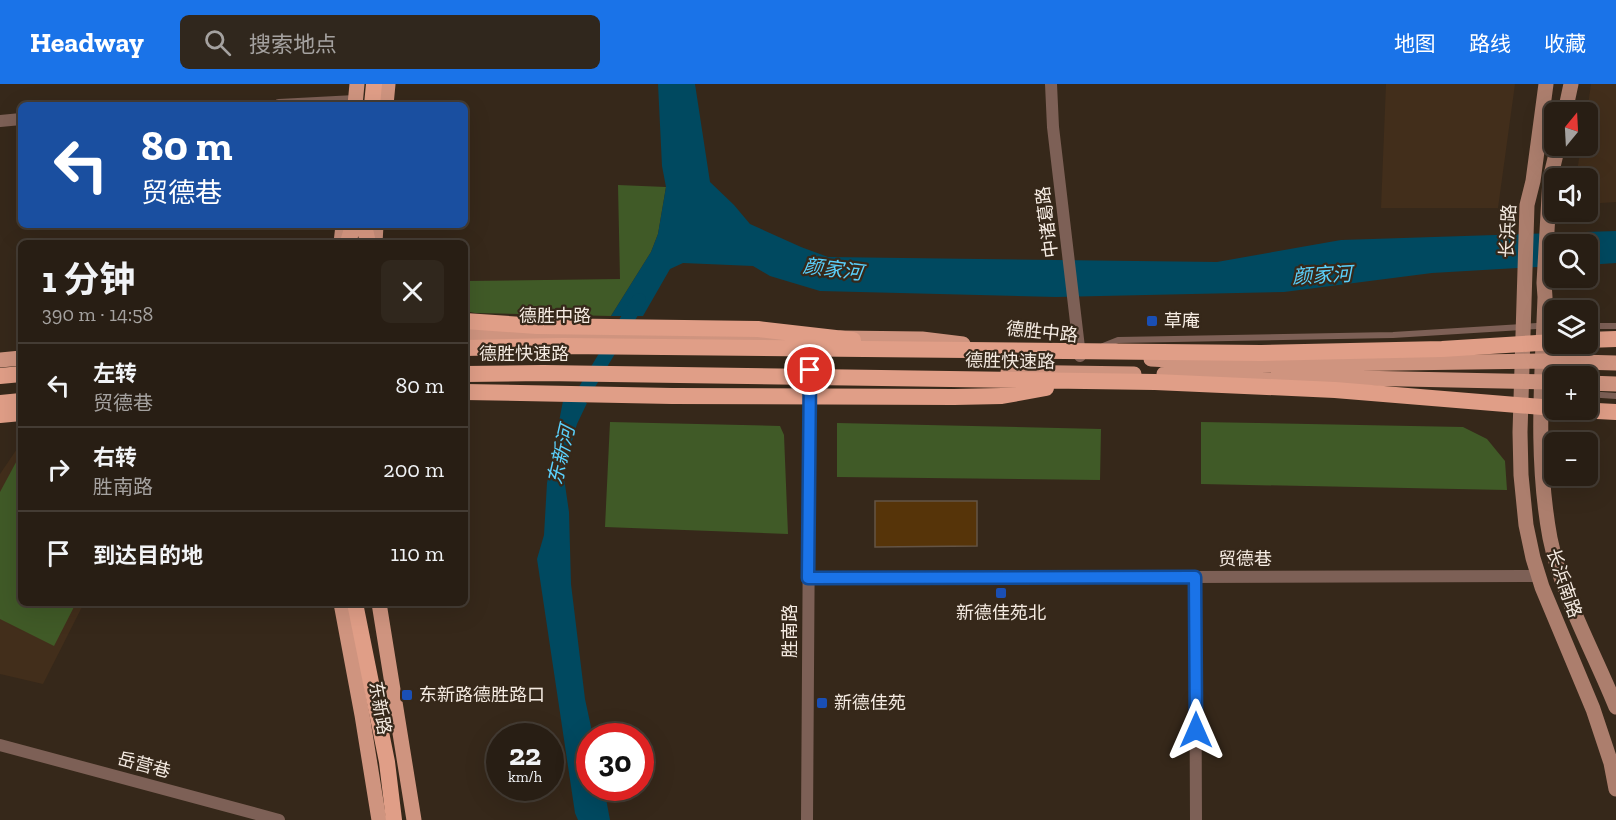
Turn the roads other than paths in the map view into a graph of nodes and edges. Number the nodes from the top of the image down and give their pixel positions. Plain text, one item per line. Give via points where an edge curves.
1 (357, 84) edge
2 (374, 84) edge
3 (388, 84) edge
4 (1051, 84) edge
5 (1546, 84) edge
6 (1571, 84) edge
7 (360, 102) edge
8 (361, 102) edge
9 (386, 102) edge
10 (1567, 102) edge
11 (18, 119) edge
12 (0, 121) edge
13 (1556, 156) edge
14 (1545, 300) edge
15 (468, 321) edge
16 (1544, 325) edge
17 (537, 326) junction
18 (1524, 326) junction
19 (1598, 326) edge
20 (1616, 326) edge
21 (468, 335) edge
22 (1616, 339) edge
23 (468, 340) edge
24 (1598, 340) edge
25 (1544, 343) edge
26 (468, 348) edge
27 (938, 350) junction
28 (1544, 351) edge
29 (1080, 356) junction
30 (18, 358) edge
31 (0, 360) edge
32 (1523, 362) junction
33 (1542, 362) junction
34 (1616, 363) edge
35 (468, 367) edge
36 (1544, 367) edge
37 (810, 370) junction
38 (468, 374) edge
39 (18, 375) edge
40 (0, 376) edge
41 (1522, 381) junction
42 (1082, 382) junction
43 (1544, 383) edge
44 (1598, 383) edge
45 (1616, 384) edge
46 (468, 392) edge
47 (18, 395) edge
48 (1598, 395) edge
49 (1616, 396) edge
50 (0, 397) edge
51 (18, 401) edge
52 (0, 403) edge
53 (1544, 407) edge
54 (1598, 411) edge
55 (1616, 412) edge
56 (18, 414) edge
57 (0, 415) edge
58 (1545, 420) edge
59 (1538, 576) junction
60 (1195, 577) junction
61 (808, 578) junction
62 (342, 606) edge
63 (356, 606) edge
64 (379, 606) edge
65 (1616, 707) edge
66 (0, 746) edge
67 (1616, 789) edge
68 (279, 820) edge
69 (379, 820) edge
70 (394, 820) edge
71 (414, 820) edge
72 (807, 820) edge
73 (1196, 820) edge

1 - 7 main road
2 - 8 highway
3 - 9 main road
4 - 29 street, 中诸葛路
5 - 18 main road, 长浜路 via 1527,205
6 - 10 main road
11 - 12 street
13 - 14 main road via 1548,205
15 - 17 highway
16 - 18 lane
17 - 23 highway
17 - 27 highway via 758,329
18 - 29 lane via 1393,335 1118,339
18 - 32 main road, 长浜路
19 - 20 lane
21 - 29 main road, 德胜中路 via 922,339
22 - 24 highway
25 - 27 highway, 德胜快速路 via 1261,353
26 - 27 highway, 德胜快速路
28 - 33 main road
29 - 32 main road, 德胜中路 via 1261,365
30 - 31 main road
32 - 33 main road, 德胜中路
32 - 41 main road, 长浜路
33 - 34 main road, 德胜中路
33 - 36 main road
35 - 37 main road, 德胜中路
37 - 41 main road, 德胜中路
37 - 61 street, 胜南路
38 - 42 highway, 德胜快速路
39 - 40 highway
41 - 43 main road, 德胜中路
41 - 59 main road, 长浜南路 via 1523,499
42 - 46 highway via 1002,396
42 - 53 highway, 德胜快速路 via 1302,388
44 - 45 main road
47 - 50 main road
48 - 49 lane
51 - 52 highway
54 - 55 highway
56 - 57 highway
58 - 65 main road, 长浜南路 via 1540,457 1551,538 1565,590
59 - 60 street, 贸德巷
59 - 67 main road, 长浜南路 via 1593,708
60 - 61 street, 贸德巷
60 - 73 street
61 - 72 street, 胜南路
62 - 69 main road, 东新路
63 - 70 highway via 387,762
64 - 71 main road, 东新路
66 - 68 street, 岳营巷

